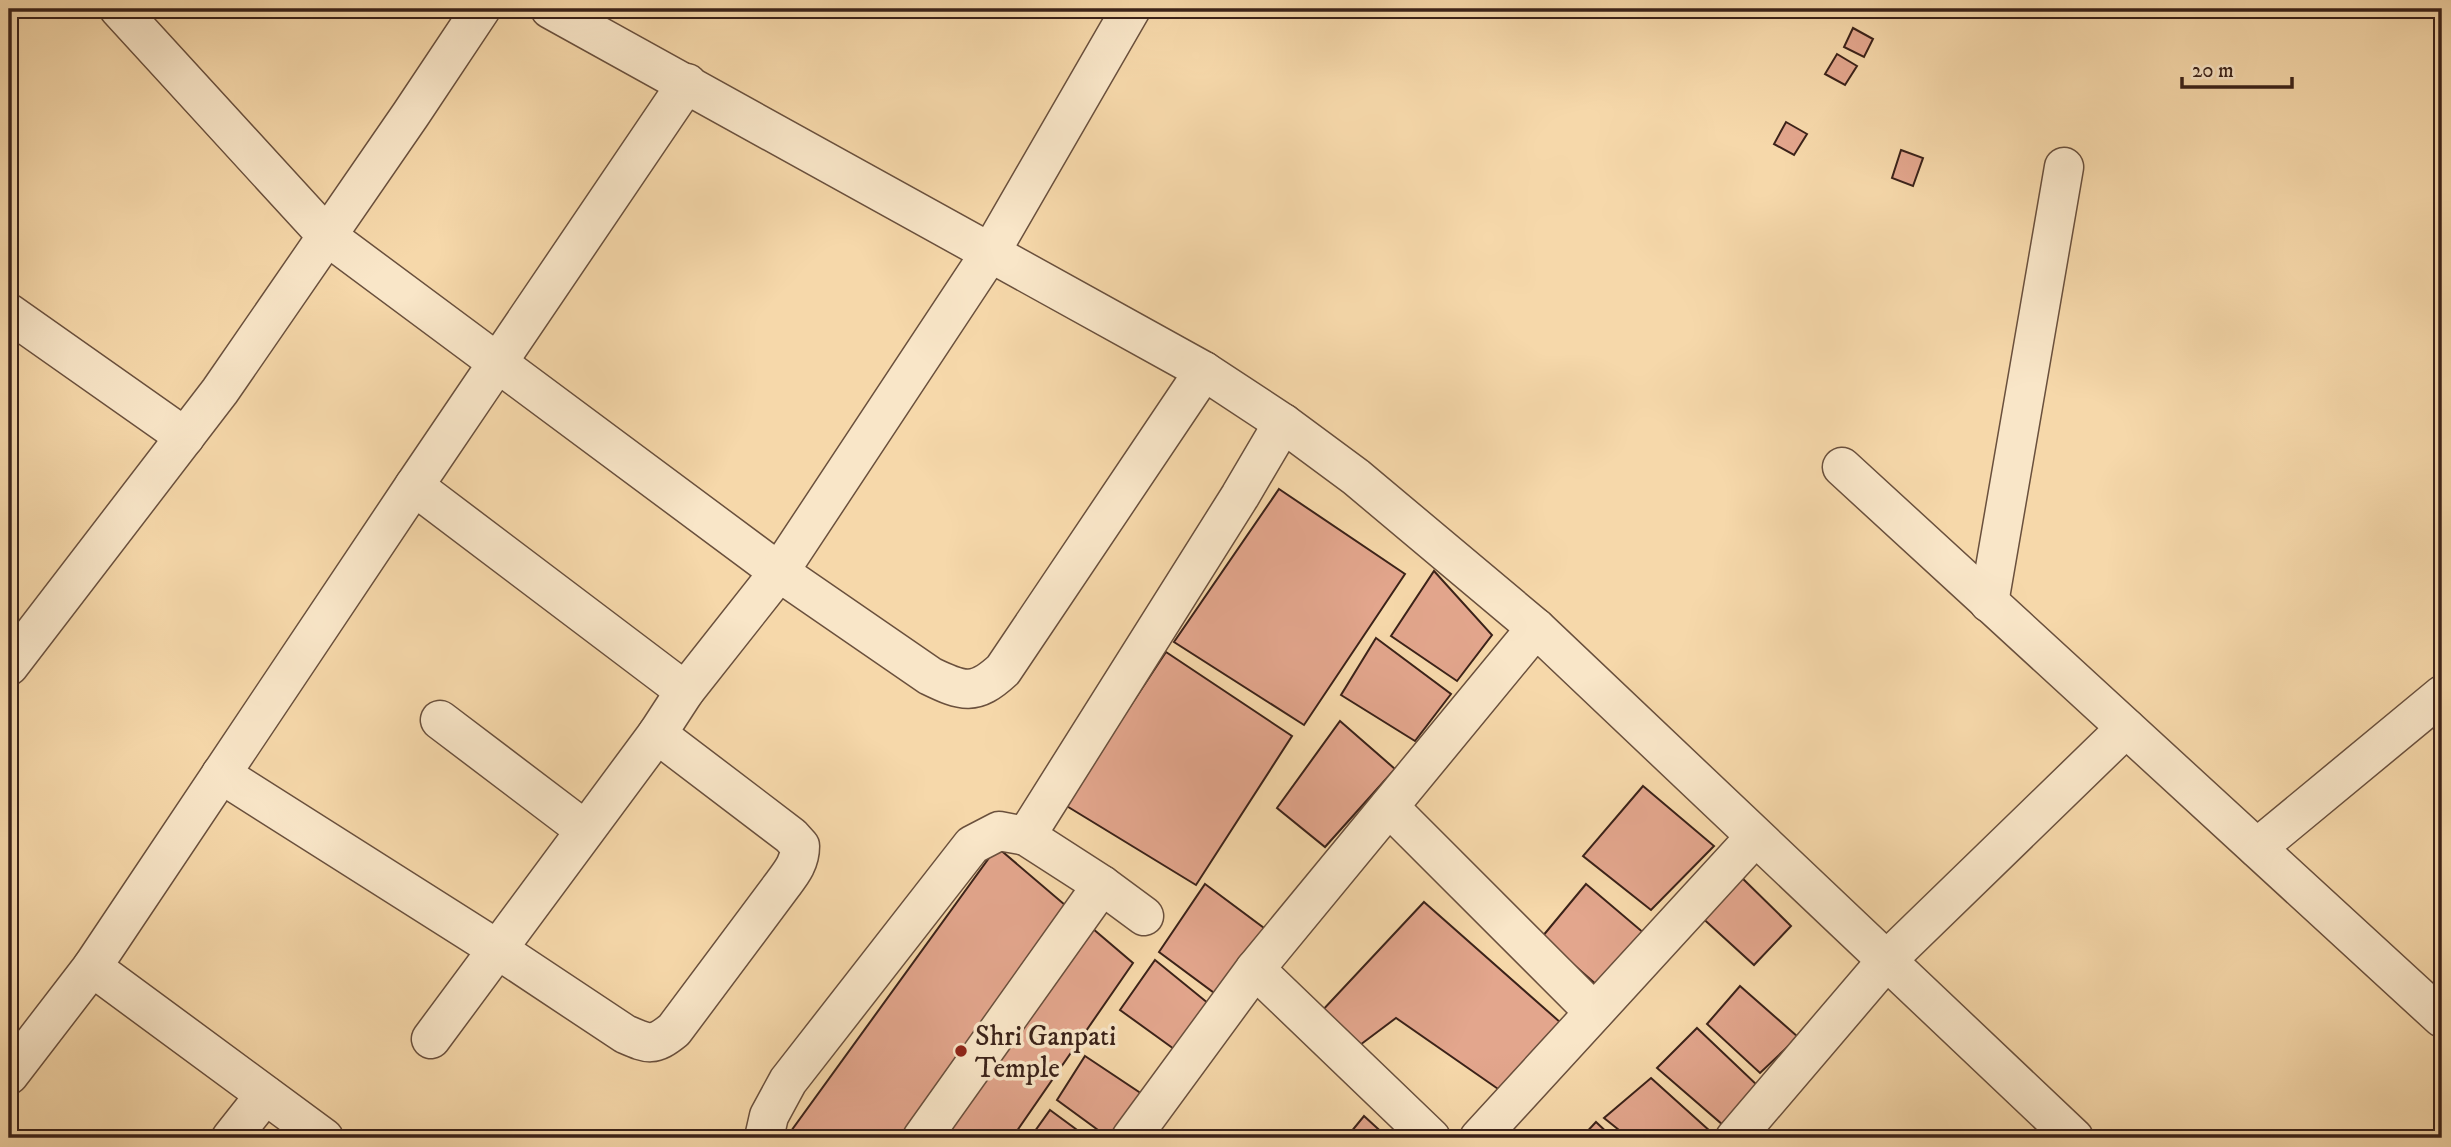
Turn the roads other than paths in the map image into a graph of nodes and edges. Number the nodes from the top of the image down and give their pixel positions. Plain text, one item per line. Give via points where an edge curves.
1 (119, 9) edge
2 (481, 9) edge
3 (550, 9) edge
4 (1132, 9) edge
5 (687, 83) junction
6 (2064, 167) dead end
7 (327, 236) junction
8 (990, 253) junction
9 (9, 313) edge
10 (497, 362) junction
11 (1204, 371) junction
12 (1283, 423) junction
13 (185, 437) junction
14 (1842, 467) dead end
15 (414, 486) junction
16 (779, 572) junction
17 (1989, 603) junction
18 (1536, 628) junction
19 (16, 642) edge
20 (685, 691) junction
21 (2442, 695) edge
22 (440, 720) dead end
23 (2126, 728) junction
24 (657, 734) junction
25 (221, 774) junction
26 (1389, 807) junction
27 (585, 830) junction
28 (1026, 836) junction
29 (1755, 837) junction
30 (2256, 848) junction
31 (1102, 885) junction
32 (1144, 916) dead end
33 (498, 949) junction
34 (1888, 960) junction
35 (92, 967) junction
36 (1255, 970) junction
37 (1594, 1012) junction
38 (2442, 1018) edge
39 (431, 1039) dead end
40 (9, 1075) edge
41 (265, 1095) junction
42 (2068, 1136) edge
43 (231, 1138) edge
44 (324, 1138) edge
45 (764, 1138) edge
46 (922, 1138) edge
47 (1131, 1138) edge
48 (1431, 1138) edge
49 (1479, 1138) edge
50 (1735, 1138) edge

1 - 7 street
2 - 7 street
3 - 5 street
4 - 8 street
5 - 8 street
5 - 10 street
6 - 17 street
7 - 10 street
7 - 13 street
8 - 11 street
8 - 16 street
9 - 13 street
10 - 15 street
10 - 16 street
11 - 12 street
11 - 16 street via 1003,670 986,685 952,687 930,676
12 - 18 street via 1356,477
12 - 28 street
13 - 19 street
14 - 17 street
15 - 20 street
15 - 25 street
16 - 20 street
17 - 23 street
18 - 26 street
18 - 29 street
20 - 24 street
21 - 30 street
22 - 27 street
23 - 30 street
23 - 34 street
24 - 27 street
24 - 33 street via 800,846 796,866 783,884 674,1030 660,1041 646,1044 625,1034
25 - 33 street
25 - 35 street
26 - 36 street
26 - 37 street
27 - 33 street
28 - 31 street
28 - 45 street via 999,831 972,845 788,1081 769,1116
29 - 34 street
29 - 37 street
30 - 38 street
31 - 32 street
31 - 46 street
33 - 39 street
34 - 42 street
34 - 50 street
35 - 40 street
35 - 41 street
36 - 47 street
36 - 48 street
37 - 49 street
41 - 43 street
41 - 44 street

